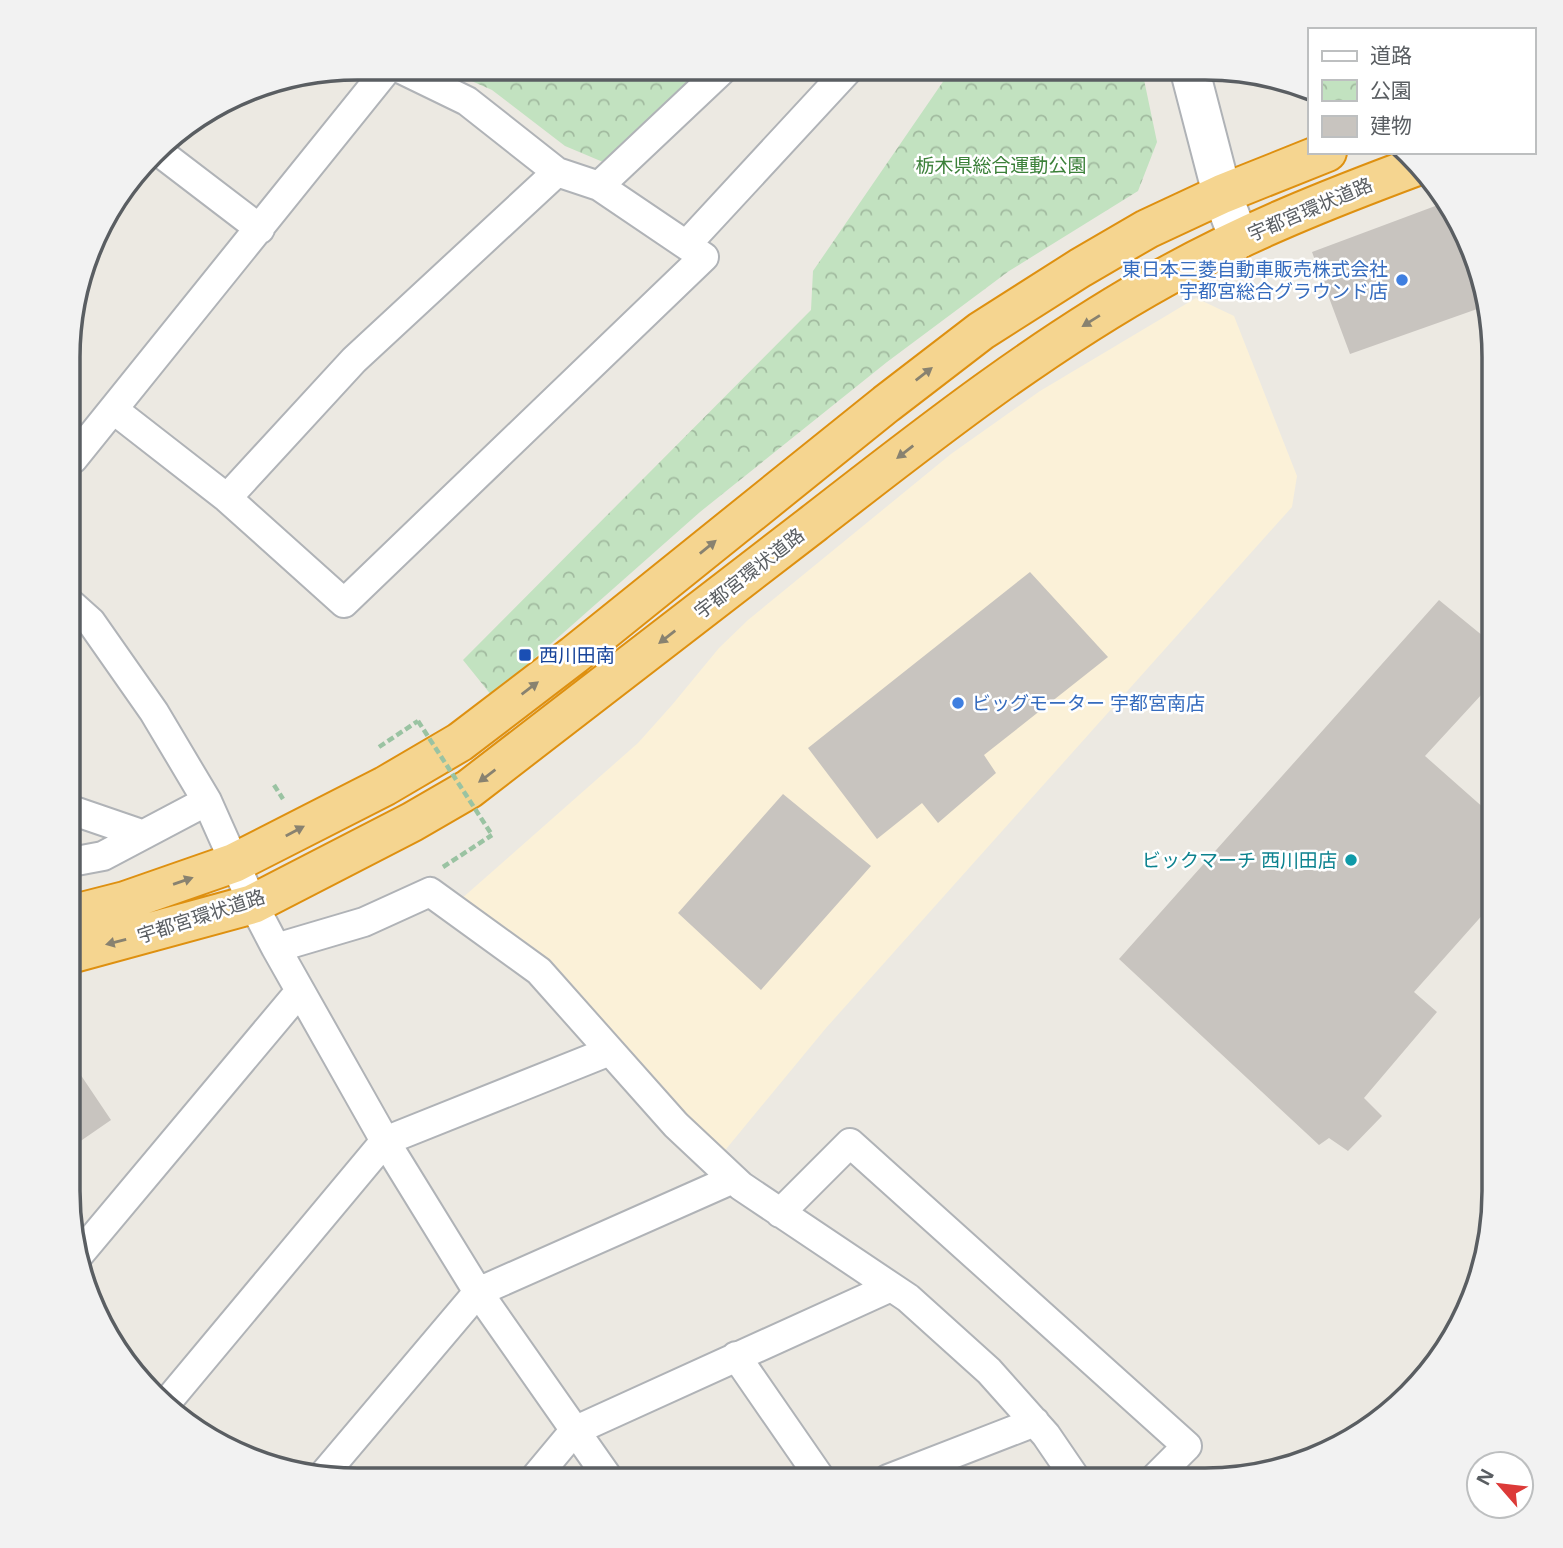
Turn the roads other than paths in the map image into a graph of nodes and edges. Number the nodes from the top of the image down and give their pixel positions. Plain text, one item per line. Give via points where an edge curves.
1 (378, 80) edge
2 (424, 80) edge
3 (711, 80) edge
4 (839, 80) edge
5 (1192, 80) edge
6 (1322, 154) edge
7 (166, 158) edge
8 (1408, 169) edge
9 (557, 172) junction
10 (599, 186) junction
11 (1222, 194) junction
12 (260, 229) junction
13 (1239, 239) junction
14 (687, 244) junction
15 (114, 410) junction
16 (80, 451) edge
17 (227, 498) junction
18 (80, 620) edge
19 (207, 802) junction
20 (80, 813) edge
21 (141, 834) junction
22 (80, 860) edge
23 (234, 863) junction
24 (253, 904) junction
25 (80, 913) edge
26 (276, 948) junction
27 (80, 951) edge
28 (300, 991) junction
29 (610, 1051) junction
30 (385, 1141) junction
31 (733, 1179) junction
32 (780, 1213) junction
33 (86, 1246) edge
34 (891, 1287) junction
35 (478, 1292) junction
36 (736, 1356) junction
37 (172, 1396) edge
38 (1035, 1422) junction
39 (574, 1431) junction
40 (331, 1466) edge
41 (543, 1468) edge
42 (600, 1468) edge
43 (813, 1468) edge
44 (916, 1468) edge
45 (1068, 1468) edge
46 (1165, 1468) edge

1 - 12 street
2 - 9 street via 467,101
3 - 10 street
4 - 14 street
5 - 11 street
6 - 11 highway, 宇都宮環状道路
7 - 12 street
8 - 13 highway, 宇都宮環状道路
9 - 10 street
9 - 17 street via 354,360
10 - 14 street
11 - 13 street
23 -> 11 highway, 宇都宮環状道路 via 460,742 981,331 1147,229
12 - 15 street
13 -> 24 highway, 宇都宮環状道路 via 1166,276 1017,369 469,789
14 - 17 street via 704,257 345,603
15 - 16 street
15 - 17 street
18 - 19 street via 154,712
19 - 21 street
19 - 23 street
20 - 21 street
21 - 22 street via 103,856
23 - 24 street
25 -> 23 highway, 宇都宮環状道路
24 - 26 street
24 -> 27 highway, 宇都宮環状道路
26 - 28 street
26 - 29 street via 365,922 430,892 539,971
28 - 30 street
28 - 33 street
29 - 30 street
29 - 31 street via 676,1125
30 - 35 street
30 - 37 street
31 - 32 street
31 - 35 street
32 - 34 street
32 - 46 street via 850,1143 1187,1446
34 - 36 street
34 - 38 street via 989,1371
35 - 39 street
35 - 40 street
36 - 39 street
36 - 43 street
38 - 44 street
38 - 45 street
39 - 41 street
39 - 42 street

